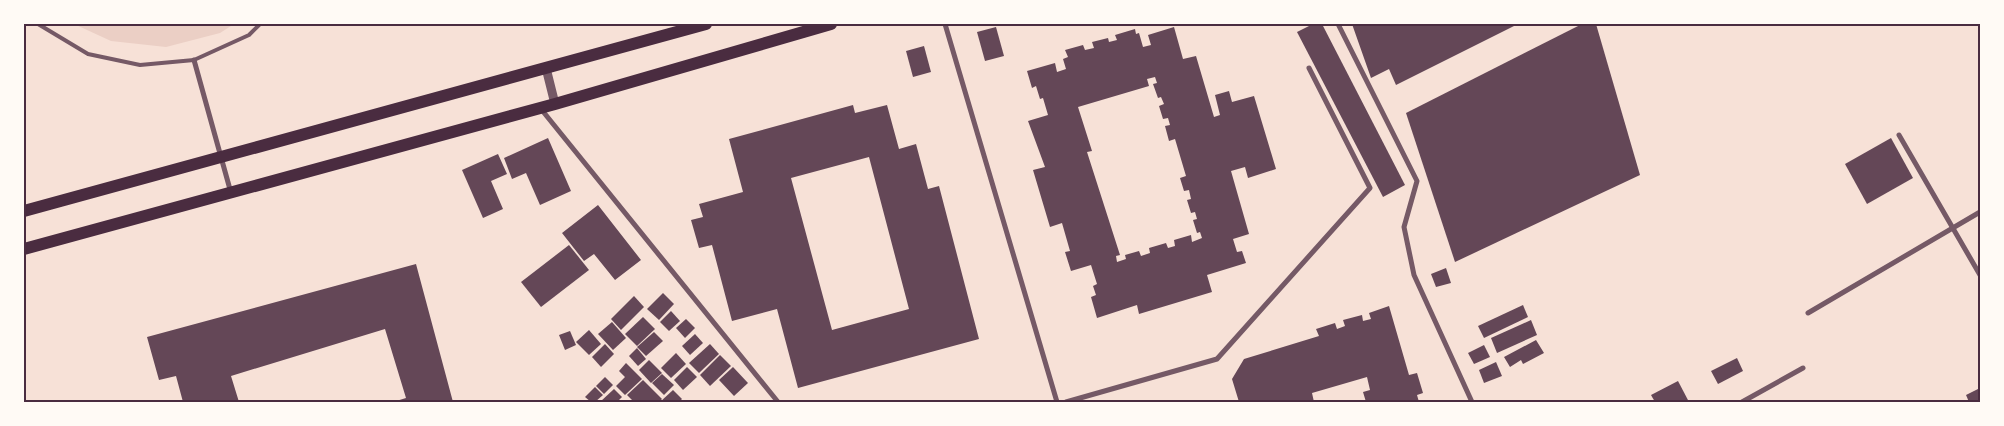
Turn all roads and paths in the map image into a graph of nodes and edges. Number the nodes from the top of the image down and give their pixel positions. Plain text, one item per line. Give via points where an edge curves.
1 (38, 24) edge
2 (260, 24) edge
3 (706, 24) edge
4 (831, 24) edge
5 (945, 24) edge
6 (1338, 24) edge
7 (194, 60) junction
8 (546, 68) junction
9 (1309, 68) dead end
10 (555, 104) junction
11 (541, 108) junction
12 (1899, 135) dead end
13 (222, 158) junction
14 (231, 193) junction
15 (24, 211) edge
16 (1980, 212) edge
17 (1954, 227) junction
18 (24, 249) edge
19 (1980, 275) edge
20 (1808, 313) dead end
21 (1803, 368) dead end
22 (778, 402) edge
23 (1057, 402) edge
24 (1066, 402) edge
25 (1472, 402) edge
26 (1742, 402) edge

1 - 7 lane via 88,54 140,65
2 - 7 lane via 249,35
3 - 8 main road
4 - 10 main road
5 - 23 street
6 - 25 street via 1417,181 1404,227 1414,275
7 - 13 street
8 - 10 street
8 - 13 main road
9 - 24 street via 1370,188 1217,359
10 - 11 main road
11 - 14 main road
11 - 22 street
12 - 17 street
13 - 14 street
13 - 15 main road
14 - 18 main road
16 - 17 street
17 - 19 street
17 - 20 street
21 - 26 street

